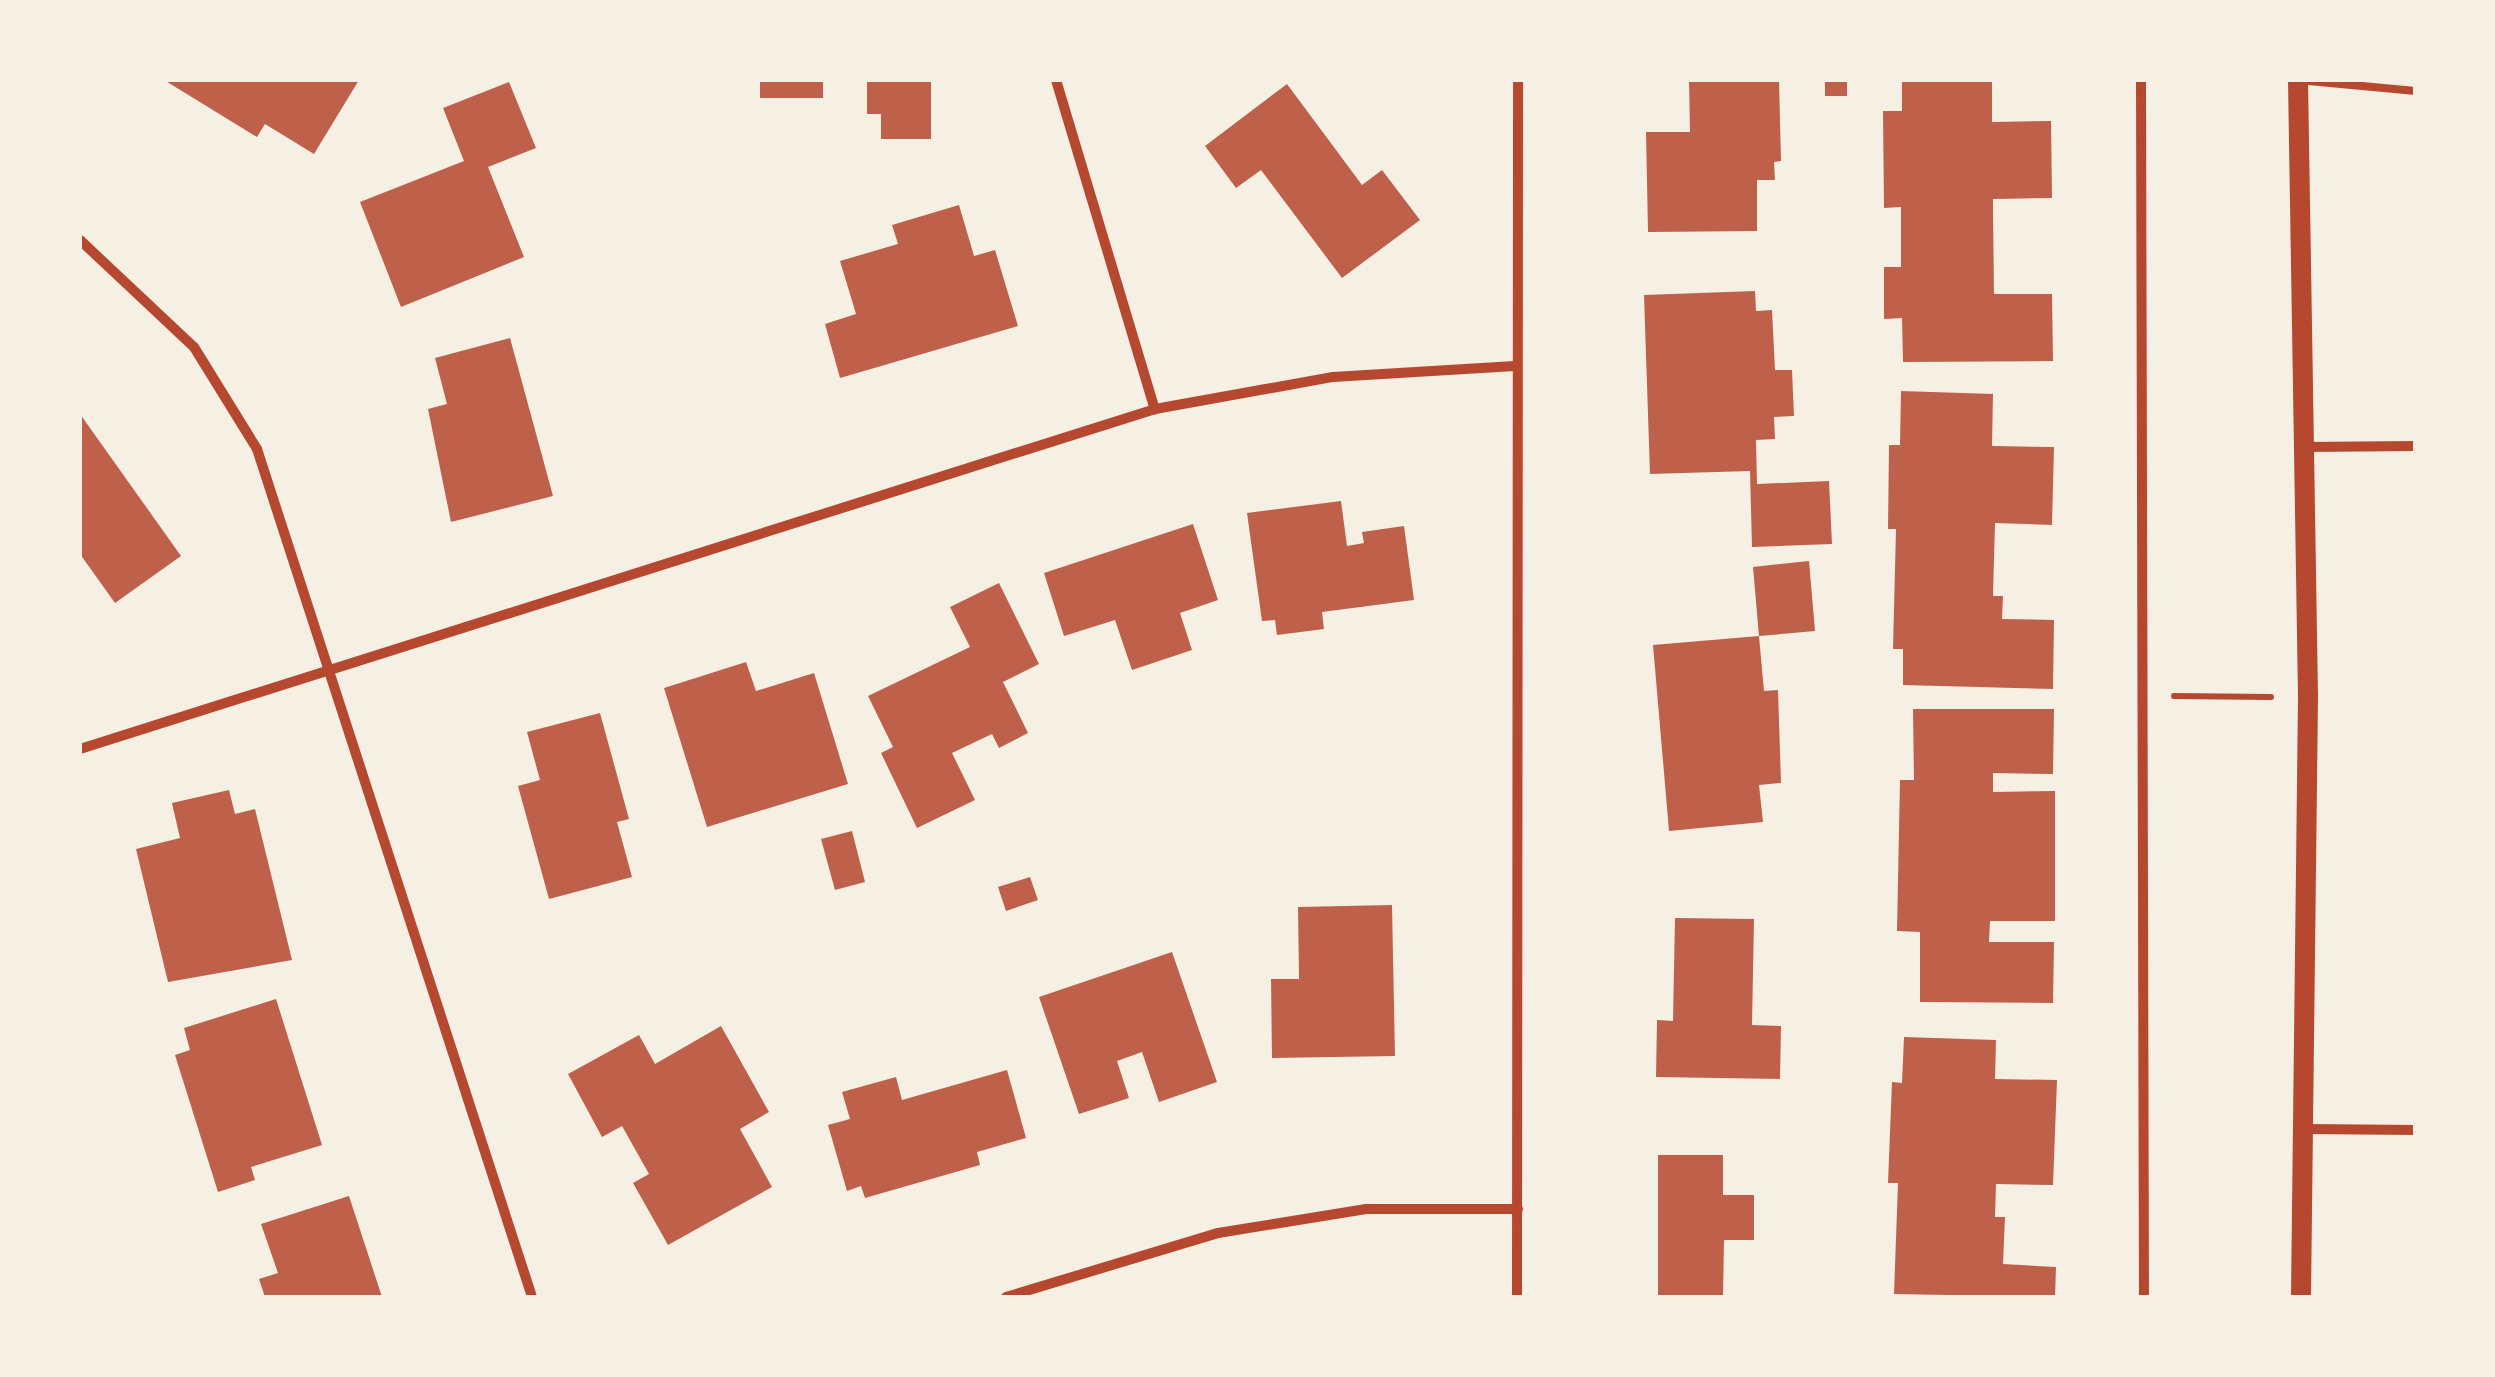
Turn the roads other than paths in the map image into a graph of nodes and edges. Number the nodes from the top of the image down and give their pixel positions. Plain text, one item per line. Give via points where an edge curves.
1 (1056, 80) edge
2 (1518, 80) edge
3 (2142, 80) edge
4 (2298, 80) edge
5 (2415, 91) edge
6 (80, 240) edge
7 (1515, 366) junction
8 (1155, 409) junction
9 (2415, 446) edge
10 (2304, 447) junction
11 (331, 668) junction
12 (80, 749) edge
13 (2305, 1129) junction
14 (2415, 1130) edge
15 (1518, 1209) junction
16 (532, 1297) edge
17 (1006, 1297) edge
18 (1517, 1297) edge
19 (2144, 1297) edge
20 (2301, 1297) edge

1 - 8 street
2 - 7 street
3 - 19 street
4 - 5 lane
4 - 10 main road
6 - 11 street via 194,347 258,450
7 - 8 street via 1334,377
7 - 15 street
8 - 11 street
9 - 10 street
10 - 13 main road
11 - 12 street
11 - 16 street
13 - 14 street
13 - 20 main road
15 - 17 street via 1366,1209 1218,1233
15 - 18 street

